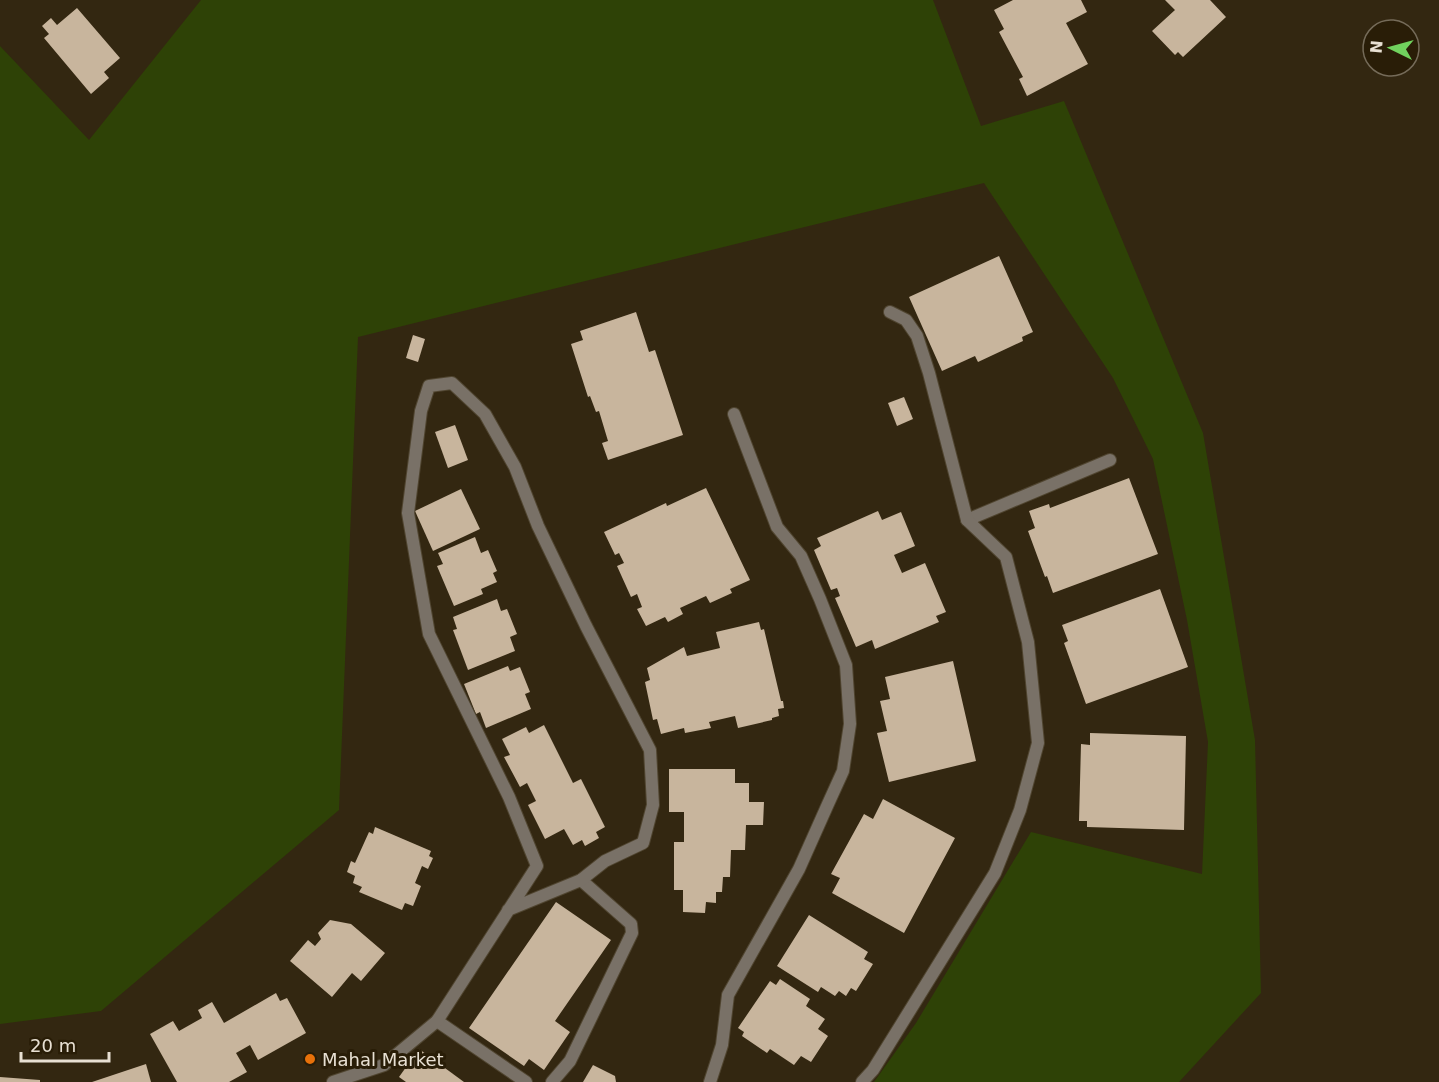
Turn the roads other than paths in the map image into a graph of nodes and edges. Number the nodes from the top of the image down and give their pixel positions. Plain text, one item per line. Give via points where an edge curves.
1 (890, 312) dead end
2 (734, 414) dead end
3 (1110, 460) dead end
4 (968, 520) junction
5 (581, 880) junction
6 (508, 910) junction
7 (437, 1021) junction
8 (333, 1082) edge
9 (526, 1082) edge
10 (552, 1082) edge
11 (710, 1082) edge
12 (862, 1082) edge

1 - 4 street via 906,320 917,336
2 - 11 street via 777,527 801,556 846,665 850,724 843,771 804,858 728,995 722,1045
3 - 4 street
4 - 12 street via 1006,557 1028,642 1038,743 1020,810 995,873
5 - 6 street
5 - 6 street via 605,861 643,843 653,805 650,750 586,626 515,467 485,414 452,383 429,386 421,411 408,513 429,634 509,797 537,866
5 - 10 street via 631,924 632,933 570,1060
6 - 7 street
7 - 8 street via 384,1065
7 - 9 street

